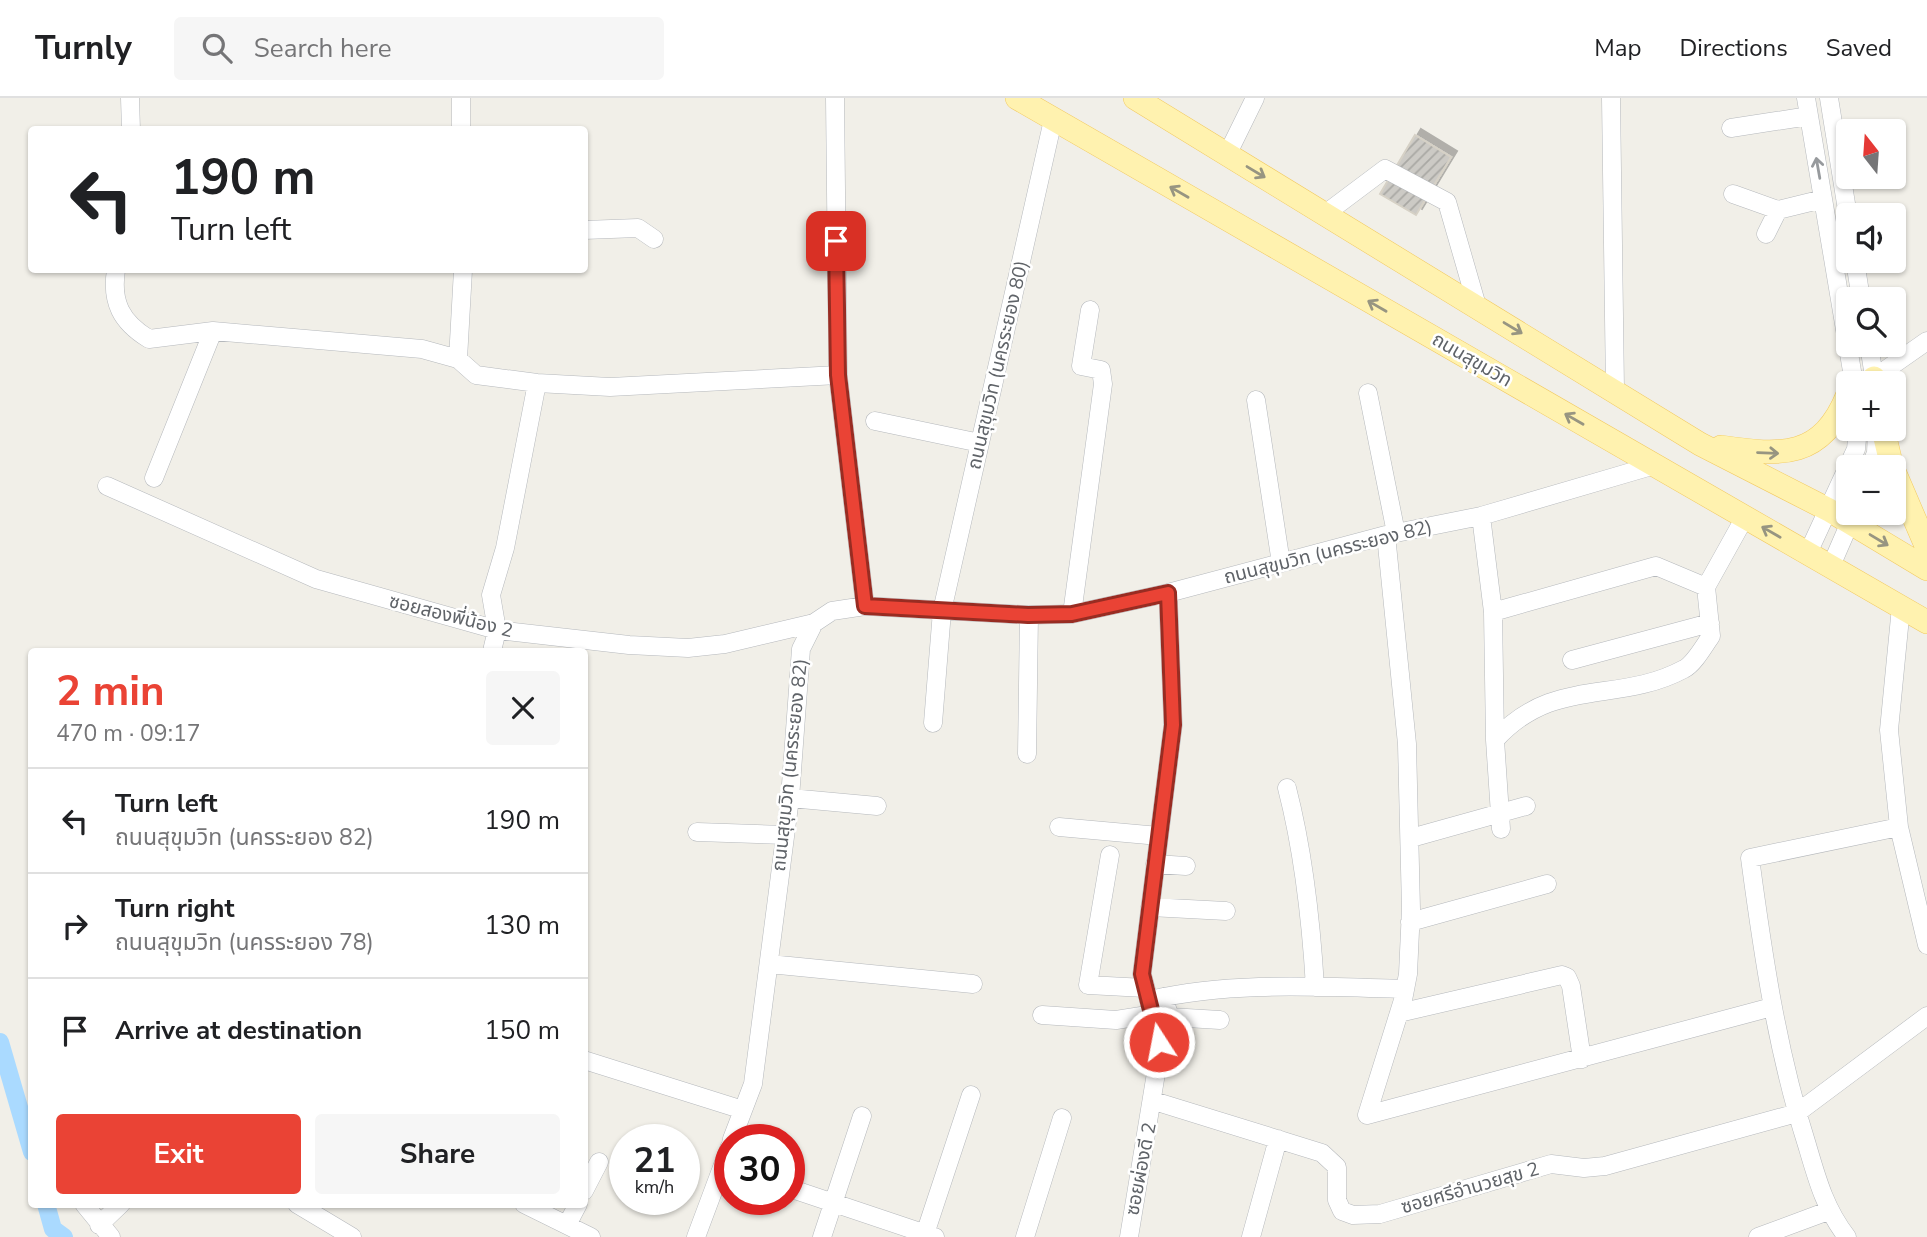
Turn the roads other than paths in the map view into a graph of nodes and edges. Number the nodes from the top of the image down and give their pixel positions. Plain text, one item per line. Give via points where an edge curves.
1 (130, 98) edge
2 (461, 98) edge
3 (835, 98) edge
4 (1017, 98) edge
5 (1135, 98) edge
6 (1255, 98) edge
7 (1611, 98) edge
8 (1829, 98) edge
9 (1807, 107) edge
10 (1053, 120) junction
11 (131, 126) edge
12 (461, 126) edge
13 (1731, 128) dead end
14 (1227, 155) junction
15 (1733, 194) dead end
16 (1823, 199) junction
17 (1846, 203) edge
18 (1778, 210) junction
19 (1325, 214) junction
20 (588, 230) edge
21 (1766, 234) dead end
22 (654, 239) dead end
23 (115, 273) edge
24 (463, 273) edge
25 (1476, 306) junction
26 (1090, 310) dead end
27 (213, 331) junction
28 (1924, 350) edge
29 (458, 359) junction
30 (1859, 371) edge
31 (1886, 371) edge
32 (838, 375) junction
33 (537, 383) junction
34 (1615, 390) junction
35 (1368, 393) dead end
36 (1256, 400) dead end
37 (875, 421) dead end
38 (1836, 421) edge
39 (1857, 441) edge
40 (980, 443) junction
41 (1700, 444) junction
42 (1655, 465) junction
43 (154, 478) dead end
44 (107, 486) dead end
45 (1906, 499) edge
46 (1829, 510) junction
47 (1836, 512) edge
48 (1481, 516) junction
49 (1745, 517) junction
50 (1849, 525) edge
51 (1862, 525) edge
52 (1391, 534) junction
53 (1927, 548) edge
54 (1808, 553) junction
55 (1281, 563) junction
56 (1831, 566) junction
57 (1927, 569) edge
58 (1706, 587) junction
59 (1168, 593) junction
60 (865, 606) junction
61 (1901, 607) junction
62 (942, 611) junction
63 (1493, 612) junction
64 (1072, 614) junction
65 (1028, 615) junction
66 (814, 622) junction
67 (1927, 622) edge
68 (1710, 623) junction
69 (497, 630) junction
70 (493, 648) edge
71 (1572, 660) dead end
72 (933, 723) dead end
73 (1495, 740) junction
74 (1027, 754) dead end
75 (1287, 788) dead end
76 (790, 798) junction
77 (877, 806) dead end
78 (1526, 806) dead end
79 (1500, 821) junction
80 (1059, 827) dead end
81 (1899, 827) junction
82 (697, 832) dead end
83 (785, 835) junction
84 (1159, 836) junction
85 (1411, 838) junction
86 (1110, 855) dead end
87 (1155, 863) junction
88 (1185, 866) dead end
89 (1547, 884) dead end
90 (1150, 907) junction
91 (1226, 911) dead end
92 (1410, 922) junction
93 (1927, 945) edge
94 (769, 964) junction
95 (973, 984) dead end
96 (1315, 987) junction
97 (1405, 989) junction
98 (1153, 1000) junction
99 (1772, 1007) junction
100 (1399, 1013) junction
101 (1042, 1015) dead end
102 (1927, 1016) edge
103 (1220, 1020) dead end
104 (1582, 1059) junction
105 (588, 1061) edge
106 (971, 1095) dead end
107 (1154, 1101) junction
108 (743, 1110) junction
109 (1797, 1113) junction
110 (862, 1116) dead end
111 (1062, 1118) dead end
112 (738, 1124) edge
113 (1278, 1139) junction
114 (599, 1162) dead end
115 (588, 1183) edge
116 (805, 1193) edge
117 (714, 1194) edge
118 (833, 1203) junction
119 (87, 1208) edge
120 (119, 1208) edge
121 (303, 1208) edge
122 (532, 1208) edge
123 (576, 1208) edge
124 (1828, 1211) junction
125 (567, 1225) junction
126 (105, 1231) edge
127 (928, 1236) edge
128 (1134, 1236) edge
129 (352, 1237) edge
130 (591, 1237) edge
131 (696, 1237) edge
132 (822, 1237) edge
133 (1025, 1237) edge
134 (1251, 1237) edge
135 (1758, 1237) edge
136 (1847, 1237) edge

1 - 11 street
2 - 12 street
3 - 32 street
4 - 10 main road, ถนนสุขุมวิท
5 - 14 main road
6 - 14 street
7 - 34 street
8 - 17 street
9 - 13 street
16 -> 9 street
10 - 40 street, ถนนสุขุมวิท (นครระยอง 80)
42 -> 10 main road, ถนนสุขุมวิท
14 -> 19 main road
15 - 18 street
16 - 18 street
16 - 30 street
18 - 21 street
19 - 25 main road
19 - 25 street via 1385,169 1447,202
20 - 22 street via 638,228
23 - 27 street via 113,286 123,318 149,339
24 - 29 street
25 -> 34 main road
26 - 64 street via 1081,366 1101,370 1103,384
27 - 29 street via 422,349
27 - 43 street
28 - 31 street
29 - 33 street via 476,375
32 - 33 street via 610,387
32 - 60 street
33 - 69 street via 505,548 491,595
34 - 41 main road
35 - 52 street
36 - 55 street
37 - 40 street
41 -> 38 main road via 1786,453 1809,445
39 - 46 street
40 - 62 street, ถนนสุขุมวิท (นครระยอง 80)
41 - 46 main road
42 - 48 street, ถนนสุขุมวิท (นครระยอง 82)
42 - 49 main road, ถนนสุขุมวิท
44 - 69 street, ซอยสองพี่น้อง 2 via 316,579
45 - 53 main road
46 - 47 main road
46 - 54 street
48 - 52 street, ถนนสุขุมวิท (นครระยอง 82)
48 - 63 street
54 -> 49 main road, ถนนสุขุมวิท
49 - 58 street
50 - 56 street
51 -> 57 main road
52 - 55 street, ถนนสุขุมวิท (นครระยอง 82)
52 - 85 street
54 - 56 main road, ถนนสุขุมวิท
55 - 59 street, ถนนสุขุมวิท (นครระยอง 82)
56 - 61 main road, ถนนสุขุมวิท
58 - 63 street via 1656,566
58 - 68 street
59 - 64 street, ถนนสุขุมวิท (นครระยอง 82)
59 - 84 street, ซอยผ่องดี 2 via 1173,725
60 - 62 street, ถนนสุขุมวิท (นครระยอง 82)
60 - 66 street, ถนนสุขุมวิท (นครระยอง 82) via 832,611
61 - 67 main road, ถนนสุขุมวิท
61 - 81 street via 1889,718
62 - 65 street, ถนนสุขุมวิท (นครระยอง 82)
62 - 72 street, ถนนสุขุมวิท (นครระยอง 80)
63 - 73 street
64 - 65 street, ถนนสุขุมวิท (นครระยอง 82)
65 - 74 street
66 - 69 street, ซอยสองพี่น้อง 2 via 725,644 668,649
66 - 76 street, ถนนสุขุมวิท (นครระยอง 82) via 802,649
68 - 71 street
68 - 73 street via 1711,636 1686,669 1639,684 1550,700 1514,718
69 - 70 street
73 - 79 street
75 - 96 street via 1300,836
76 - 77 street
76 - 83 street, ถนนสุขุมวิท (นครระยอง 82)
78 - 79 street
79 - 85 street
80 - 84 street
81 - 93 street
81 - 99 street via 1750,858
82 - 83 street
83 - 94 street, ถนนสุขุมวิท (นครระยอง 82)
84 - 87 street, ซอยผ่องดี 2
85 - 92 street
86 - 98 street via 1088,985
87 - 88 street
87 - 90 street, ซอยผ่องดี 2
89 - 92 street
90 - 91 street
90 - 98 street, ซอยผ่องดี 2 via 1142,974
92 - 97 street
94 - 95 street
94 - 108 street, ถนนสุขุมวิท (นครระยอง 82) via 754,1084
96 - 97 street
96 - 98 street via 1217,988
97 - 100 street
98 - 101 street via 1116,1020
98 - 103 street via 1170,1017
98 - 107 street, ซอยผ่องดี 2 via 1159,1042
99 - 104 street
99 - 109 street
100 - 104 street via 1562,975 1571,986
100 - 104 street via 1367,1115
102 - 109 street, ซอยศรีอำนวยสุข 2
105 - 108 street
106 - 127 street
107 - 113 street, ซอยศรีอำนวยสุข 2
107 - 128 street, ซอยผ่องดี 2
108 - 112 street, ถนนสุขุมวิท (นครระยอง 82)
109 - 113 street, ซอยศรีอำนวยสุข 2 via 1647,1157 1591,1168 1551,1164 1362,1215 1347,1215 1339,1207 1337,1167 1332,1159
109 - 124 street
110 - 118 street
111 - 133 street
113 - 134 street
114 - 115 street
116 - 118 street
117 - 131 street
118 - 127 street
118 - 132 street
119 - 126 street
120 - 126 street
121 - 129 street
122 - 125 street
123 - 125 street
124 - 135 street
124 - 136 street
125 - 130 street

